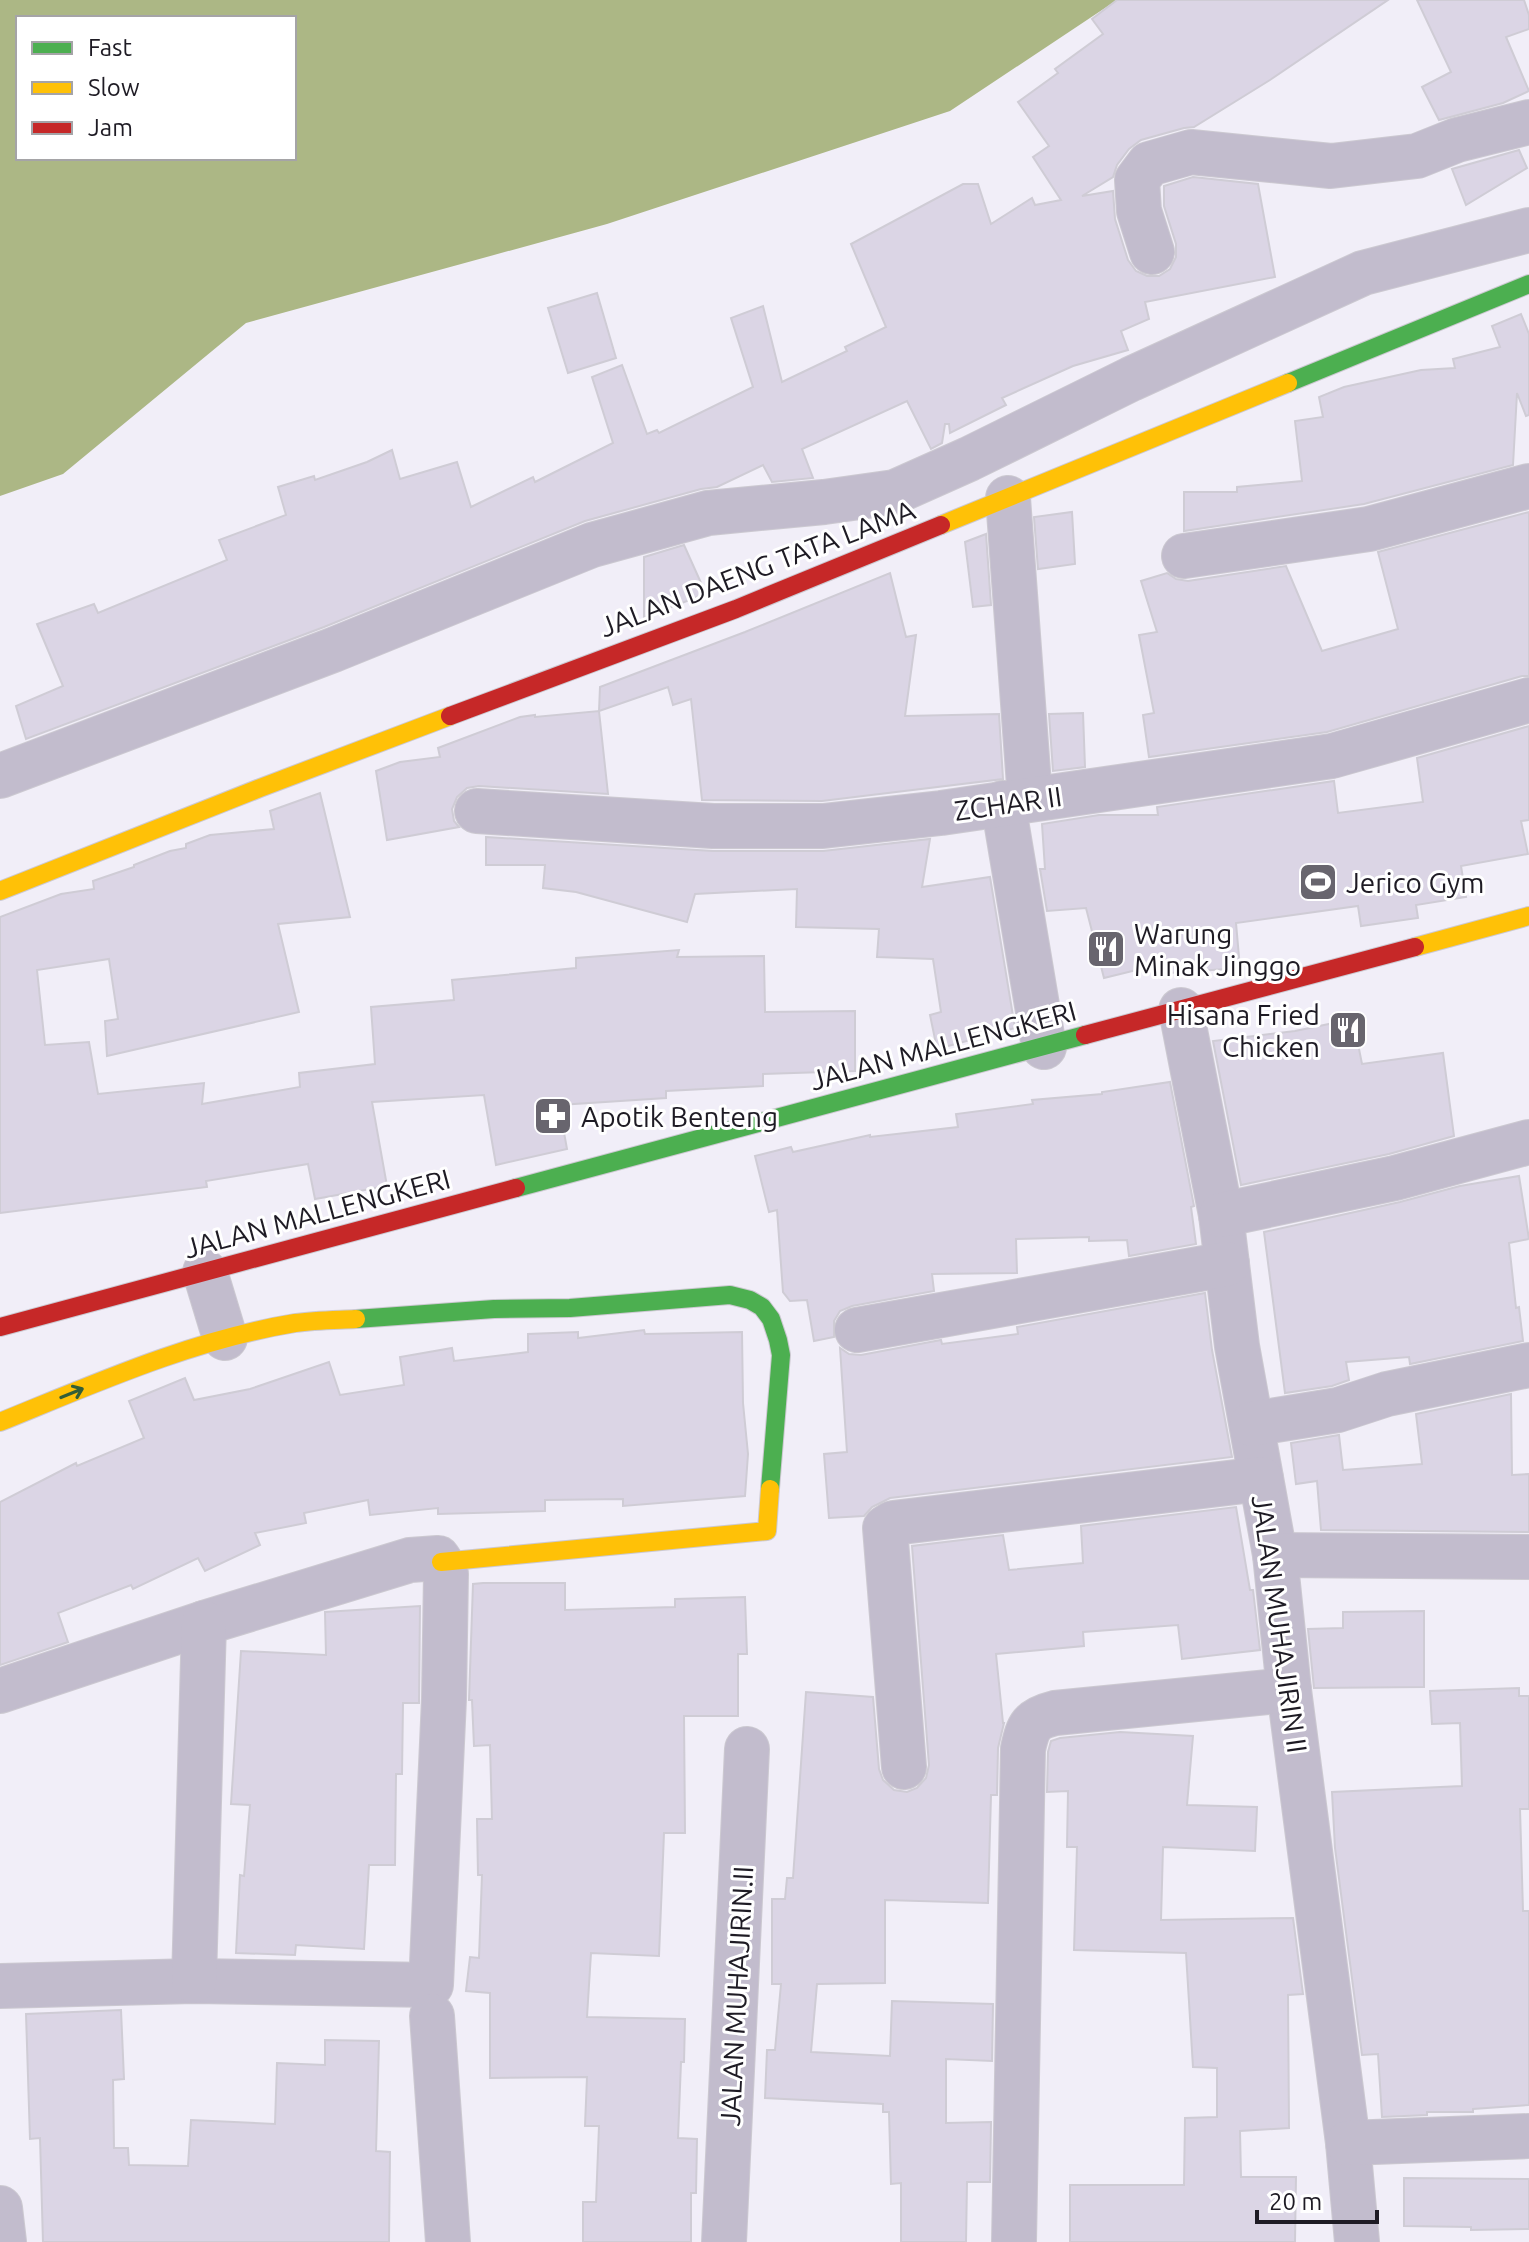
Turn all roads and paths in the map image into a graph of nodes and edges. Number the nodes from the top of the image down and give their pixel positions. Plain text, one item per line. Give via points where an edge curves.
1 (1529, 122) edge
2 (1529, 230) edge
3 (1152, 252) dead end
4 (1529, 284) edge
5 (1529, 486) edge
6 (1008, 498) junction
7 (1184, 556) dead end
8 (1529, 700) edge
9 (0, 776) edge
10 (1016, 801) junction
11 (477, 811) dead end
12 (0, 891) edge
13 (1529, 916) edge
14 (1181, 1010) junction
15 (1044, 1047) junction
16 (1529, 1142) edge
17 (1221, 1215) junction
18 (1227, 1264) junction
19 (205, 1272) junction
20 (0, 1327) edge
21 (857, 1330) dead end
22 (225, 1338) junction
23 (1529, 1365) edge
24 (0, 1422) edge
25 (1252, 1424) junction
26 (1261, 1479) junction
27 (1275, 1555) junction
28 (1529, 1557) edge
29 (441, 1562) junction
30 (204, 1623) junction
31 (1289, 1690) junction
32 (0, 1691) edge
33 (747, 1749) dead end
34 (904, 1767) dead end
35 (194, 1981) junction
36 (0, 1986) edge
37 (432, 2016) dead end
38 (1529, 2136) edge
39 (1348, 2143) junction
40 (0, 2208) edge
41 (4, 2242) edge
42 (448, 2242) edge
43 (724, 2242) edge
44 (1014, 2242) edge
45 (1357, 2242) edge

1 - 3 street via 1417,156 1331,166 1191,152 1149,164 1137,180 1139,211
2 - 9 street via 1363,273 895,492 708,513 592,545
4 - 6 street, JALAN DAENG TATA LAMA
5 - 7 street via 1369,529
6 - 10 street
6 - 12 street, JALAN DAENG TATA LAMA via 736,609
8 - 10 street, ZCHAR II via 1332,756
10 - 11 street, ZCHAR II via 823,826 713,826
10 - 15 street
13 - 14 street, JALAN MALLENGKERI
14 - 15 street, JALAN MALLENGKERI
14 - 17 street, JALAN MUHAJIRIN II
15 - 19 street, JALAN MALLENGKERI
16 - 17 street via 1395,1178
17 - 18 street, JALAN MUHAJIRIN II
18 - 21 street
18 - 25 street, JALAN MUHAJIRIN II
19 - 20 street, JALAN MALLENGKERI
19 - 22 street
24 -> 22 street
22 - 29 street via 296,1323 730,1295 755,1301 768,1313 781,1355 767,1531
23 - 25 street via 1387,1394 1338,1410
25 - 26 street, JALAN MUHAJIRIN II
26 - 27 street, JALAN MUHAJIRIN II
26 - 34 street via 888,1525
27 - 28 street
27 - 31 street, JALAN MUHAJIRIN II
29 - 30 street via 410,1560
29 - 35 street via 446,1574 444,1699 431,1985
30 - 32 street
30 - 35 street
31 - 39 street, JALAN MUHAJIRIN II
31 - 44 street via 1055,1713 1040,1717 1027,1732
33 - 43 street, JALAN MUHAJIRIN.II
35 - 36 street
37 - 42 street
38 - 39 street
39 - 45 street, JALAN MUHAJIRIN II
40 - 41 street

